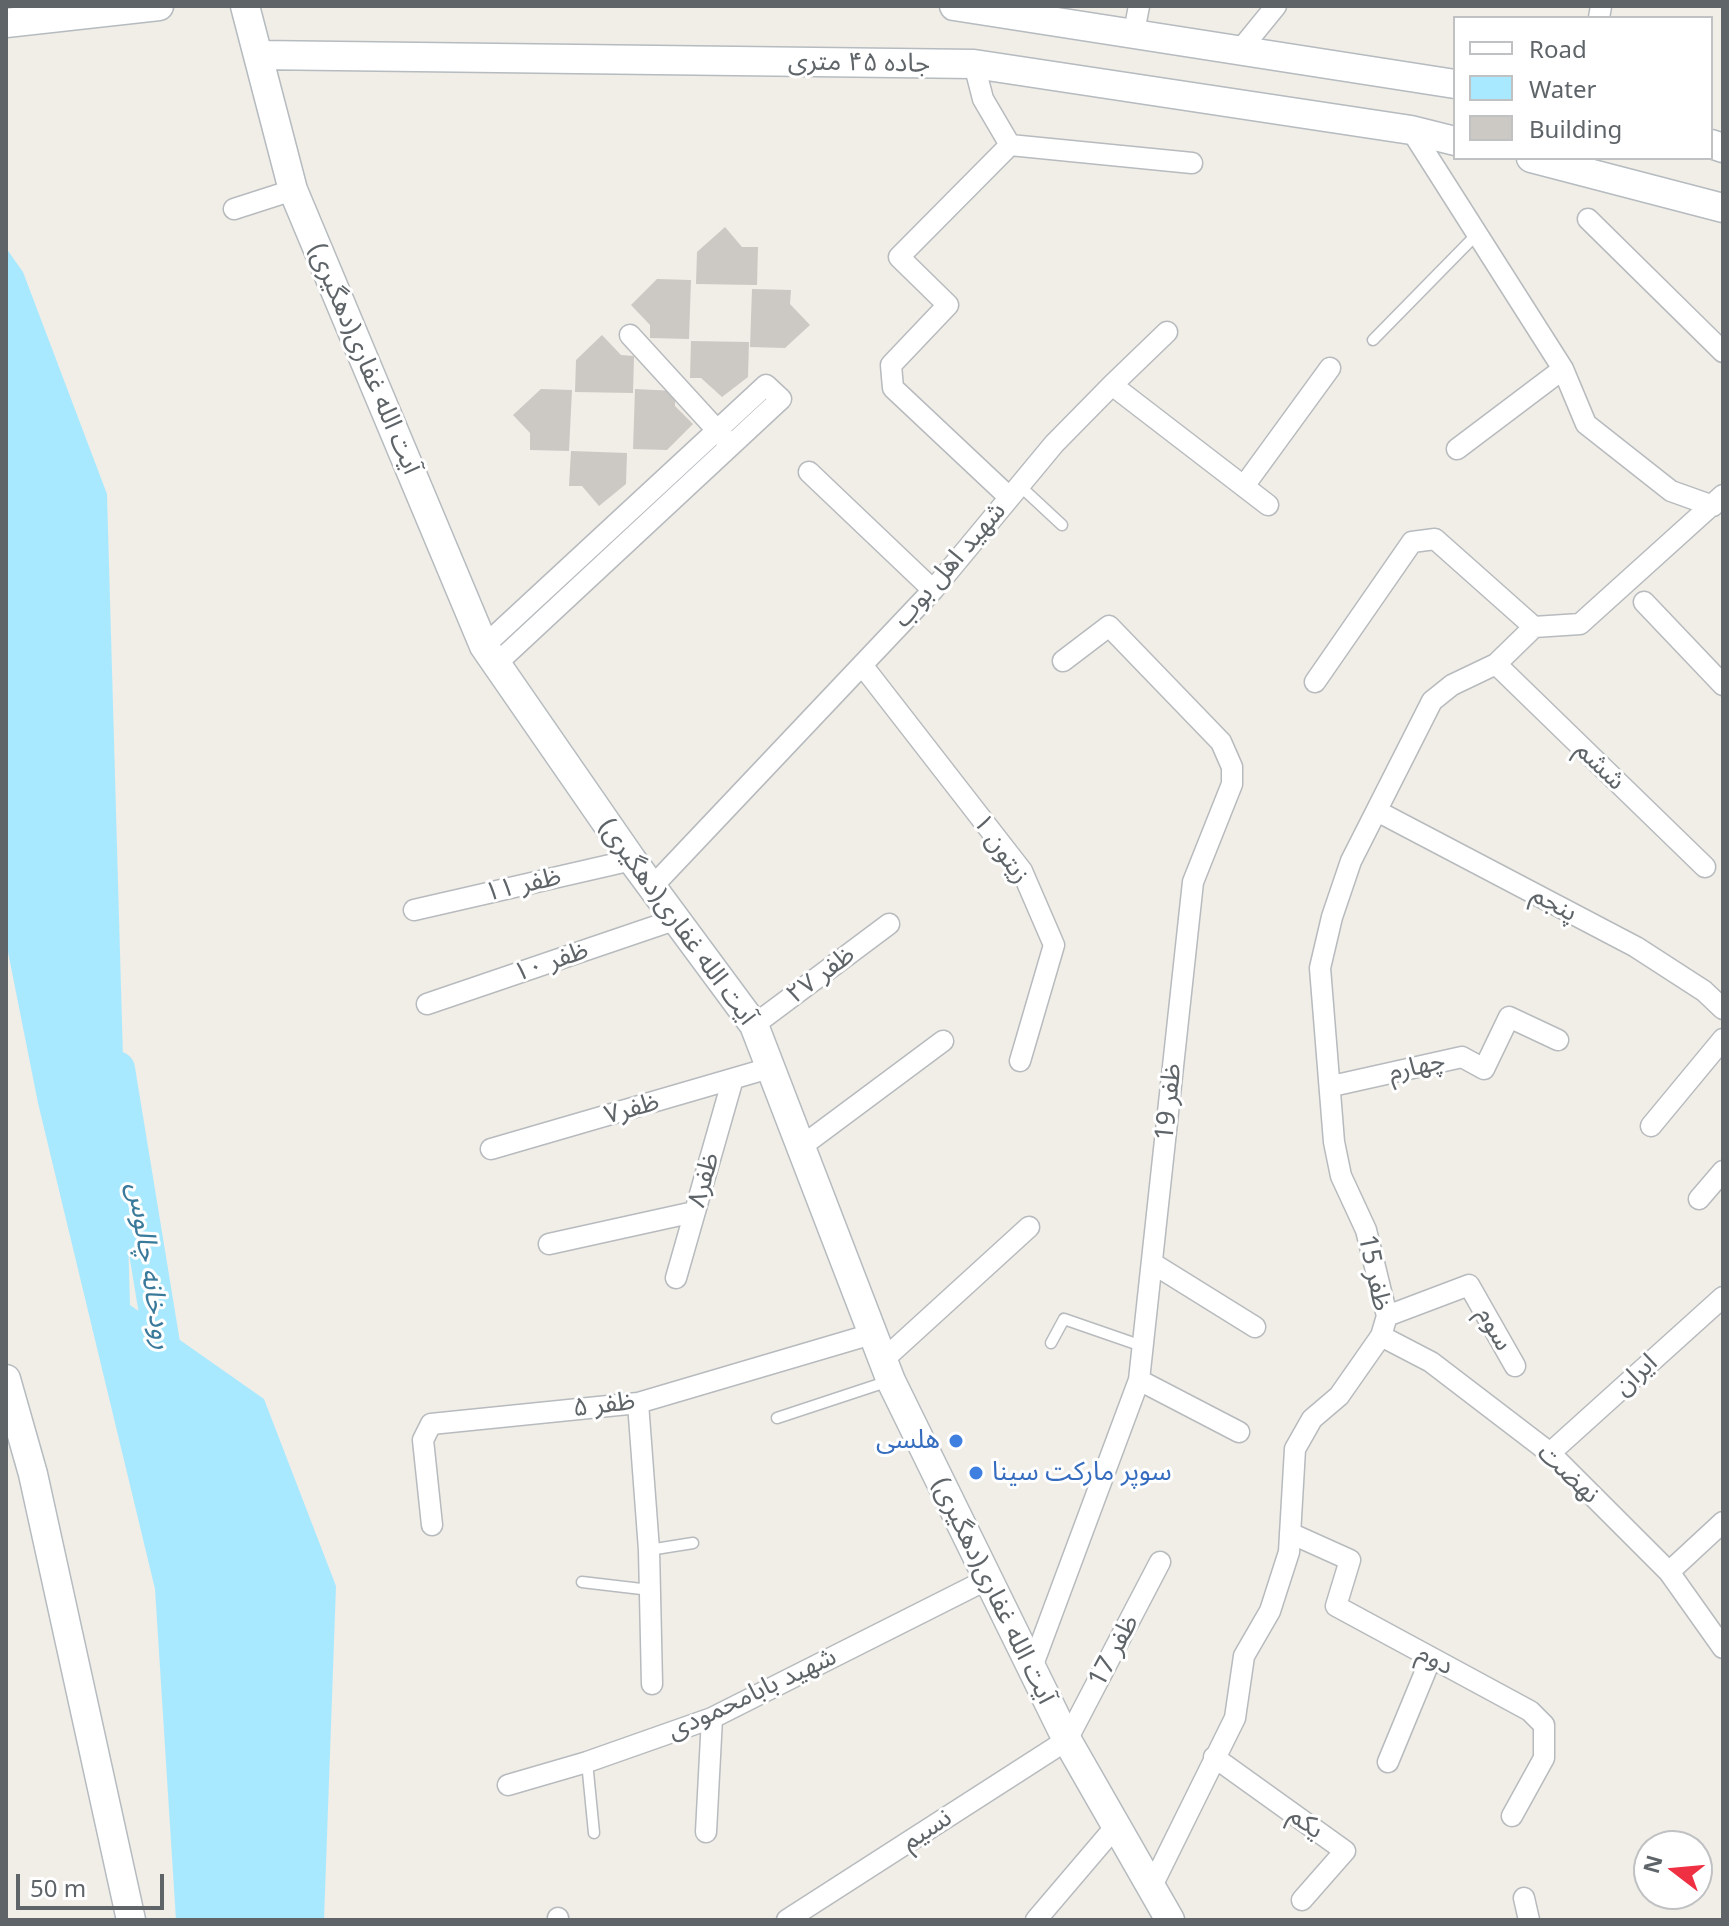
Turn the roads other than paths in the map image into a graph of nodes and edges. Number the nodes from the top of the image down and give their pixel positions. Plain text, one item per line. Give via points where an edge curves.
1 (159, 6) edge
2 (245, 6) edge
3 (954, 6) edge
4 (967, 6) edge
5 (1276, 6) edge
6 (1136, 19) edge
7 (6, 23) edge
8 (1241, 49) junction
9 (258, 55) junction
10 (974, 64) junction
11 (1453, 84) edge
12 (1411, 130) junction
13 (1453, 140) edge
14 (1010, 145) junction
15 (1539, 160) edge
16 (1192, 163) dead end
17 (293, 190) junction
18 (1723, 208) edge
19 (234, 209) dead end
20 (1588, 219) dead end
21 (1478, 233) junction
22 (1167, 332) dead end
23 (630, 335) dead end
24 (1373, 340) dead end
25 (1723, 352) edge
26 (1330, 368) dead end
27 (1563, 369) junction
28 (1112, 385) junction
29 (716, 431) junction
30 (731, 446) junction
31 (1457, 449) dead end
32 (809, 472) dead end
33 (1244, 486) junction
34 (1014, 491) junction
35 (1718, 500) edge
36 (1268, 505) dead end
37 (1062, 525) dead end
38 (933, 590) junction
39 (1644, 602) dead end
40 (1534, 627) junction
41 (490, 655) junction
42 (1063, 661) dead end
43 (1496, 664) junction
44 (862, 665) junction
45 (1315, 682) dead end
46 (1723, 685) edge
47 (1377, 811) junction
48 (632, 860) junction
49 (1705, 867) dead end
50 (652, 887) junction
51 (414, 910) dead end
52 (674, 920) junction
53 (889, 924) dead end
54 (427, 1004) dead end
55 (1723, 1009) edge
56 (754, 1025) junction
57 (1723, 1039) edge
58 (1558, 1040) dead end
59 (943, 1041) dead end
60 (1020, 1061) dead end
61 (773, 1067) junction
62 (732, 1082) junction
63 (1332, 1086) junction
64 (1651, 1126) dead end
65 (802, 1146) junction
66 (491, 1149) dead end
67 (1723, 1171) edge
68 (1699, 1199) dead end
69 (694, 1212) junction
70 (1029, 1227) dead end
71 (549, 1244) dead end
72 (1152, 1263) junction
73 (676, 1278) dead end
74 (1723, 1297) edge
75 (1384, 1326) junction
76 (1255, 1327) dead end
77 (872, 1334) junction
78 (1051, 1343) dead end
79 (1142, 1346) junction
80 (1515, 1366) dead end
81 (887, 1371) junction
82 (6, 1379) edge
83 (1139, 1380) junction
84 (638, 1403) junction
85 (777, 1418) dead end
86 (1239, 1432) dead end
87 (1550, 1453) junction
88 (1723, 1522) edge
89 (432, 1525) dead end
90 (1290, 1533) junction
91 (693, 1543) dead end
92 (649, 1550) junction
93 (1160, 1562) dead end
94 (1669, 1572) junction
95 (986, 1580) junction
96 (582, 1582) dead end
97 (650, 1590) junction
98 (1723, 1648) edge
99 (1431, 1658) junction
100 (1031, 1670) junction
101 (652, 1684) dead end
102 (712, 1718) junction
103 (1067, 1740) junction
104 (1214, 1757) junction
105 (587, 1762) junction
106 (1388, 1762) dead end
107 (508, 1785) dead end
108 (1512, 1816) dead end
109 (1116, 1826) junction
110 (706, 1832) dead end
111 (594, 1833) dead end
112 (1151, 1888) junction
113 (1524, 1898) dead end
114 (1302, 1900) dead end
115 (131, 1920) edge
116 (787, 1920) edge
117 (1036, 1920) edge
118 (1170, 1920) edge
119 (1529, 1920) edge

1 - 7 street
2 - 9 street, آیت الله غفاری(دهگیری)
3 - 4 street
4 - 6 street
5 - 8 street
6 - 8 street
8 - 11 street
9 - 10 street, جاده ۴۵ متری
9 - 17 street, آیت الله غفاری(دهگیری)
10 - 12 street, جاده ۴۵ متری
10 - 14 street via 983,99
12 - 13 street, جاده ۴۵ متری
12 - 21 street
14 - 16 street
14 - 34 street via 899,257 948,305 891,365 893,388
15 - 18 street
17 - 19 street
17 - 41 street, آیت الله غفاری(دهگیری)
20 - 25 street
21 - 24 lane
21 - 27 street
22 - 28 street, شهید اهل بوب
23 - 29 street
26 - 33 street
27 - 31 street
27 - 35 street via 1586,424 1671,491
28 - 33 street
28 - 34 street, شهید اهل بوب
29 - 30 street
29 - 30 street via 766,385 781,399
29 - 41 street
30 - 41 street
32 - 38 street
33 - 36 street
34 - 37 lane
34 - 38 street, شهید اهل بوب
35 - 40 street via 1580,624
38 - 44 street, شهید اهل بوب
39 - 46 street
40 - 43 street, ظفر 15
40 - 45 street via 1435,539 1412,542
41 - 48 street, آیت الله غفاری(دهگیری)
42 - 72 street, ظفر 19 via 1109,626 1221,742 1232,767 1232,784 1193,882
43 - 47 street, ظفر 15 via 1432,701
43 - 49 street, ششم
44 - 50 street, شهید اهل بوب
44 - 60 street, زیتون ۱ via 1022,871 1054,945
47 - 55 street, پنجم via 1636,947
47 - 63 street, ظفر 15 via 1351,861 1320,968
48 - 50 street, آیت الله غفاری(دهگیری)
48 - 51 street, ظفر ۱۱
50 - 52 street, آیت الله غفاری(دهگیری)
52 - 54 street, ظفر ۱۰
52 - 56 street, آیت الله غفاری(دهگیری)
53 - 56 street, ظفر ۲۷
56 - 61 street, آیت الله غفاری(دهگیری)
57 - 64 street
58 - 63 street, چهارم via 1509,1017 1484,1069 1462,1057
59 - 65 street
61 - 62 street, ظفر۷
61 - 65 street, آیت الله غفاری(دهگیری)
62 - 66 street, ظفر۷
62 - 69 street, ظفر۸
63 - 75 street, ظفر 15 via 1341,1176 1366,1230
65 - 77 street, آیت الله غفاری(دهگیری)
67 - 68 street
69 - 71 street
69 - 73 street, ظفر۸
70 - 81 street
72 - 76 street
72 - 79 street, ظفر 19
74 - 87 street, ایران
75 - 80 street, سوم via 1469,1285
75 - 87 street, نهضت
75 - 90 street, ظفر 15 via 1339,1396 1312,1419 1295,1449
77 - 81 street, آیت الله غفاری(دهگیری)
77 - 84 street, ظفر ۵
78 - 79 lane via 1064,1319
79 - 83 street, ظفر 19
81 - 85 lane
81 - 95 street, آیت الله غفاری(دهگیری)
82 - 115 street via 33,1474
83 - 86 street
83 - 100 street, ظفر 19
84 - 89 street, ظفر ۵ via 431,1424 423,1440
84 - 92 street
87 - 94 street, نهضت
88 - 94 street
90 - 99 street, دوم via 1350,1560 1336,1606
90 - 104 street, ظفر 15 via 1270,1611 1244,1656 1235,1718
91 - 92 lane
92 - 97 street
93 - 103 street, ظفر 17
94 - 98 street, نهضت
95 - 100 street, آیت الله غفاری(دهگیری)
95 - 102 street, شهید بابامحمودی
96 - 97 lane
97 - 101 street
99 - 106 street
99 - 108 street, دوم via 1530,1711 1544,1725 1544,1758
100 - 103 street, آیت الله غفاری(دهگیری)
102 - 105 street, شهید بابامحمودی
102 - 110 street
103 - 109 street, آیت الله غفاری(دهگیری)
103 - 116 street, نسیم
104 - 112 street, ظفر 15
104 - 114 street, یکم via 1345,1851
105 - 107 street, شهید بابامحمودی
105 - 111 lane
109 - 112 street, آیت الله غفاری(دهگیری)
109 - 117 street
112 - 118 street, آیت الله غفاری(دهگیری)
113 - 119 street

